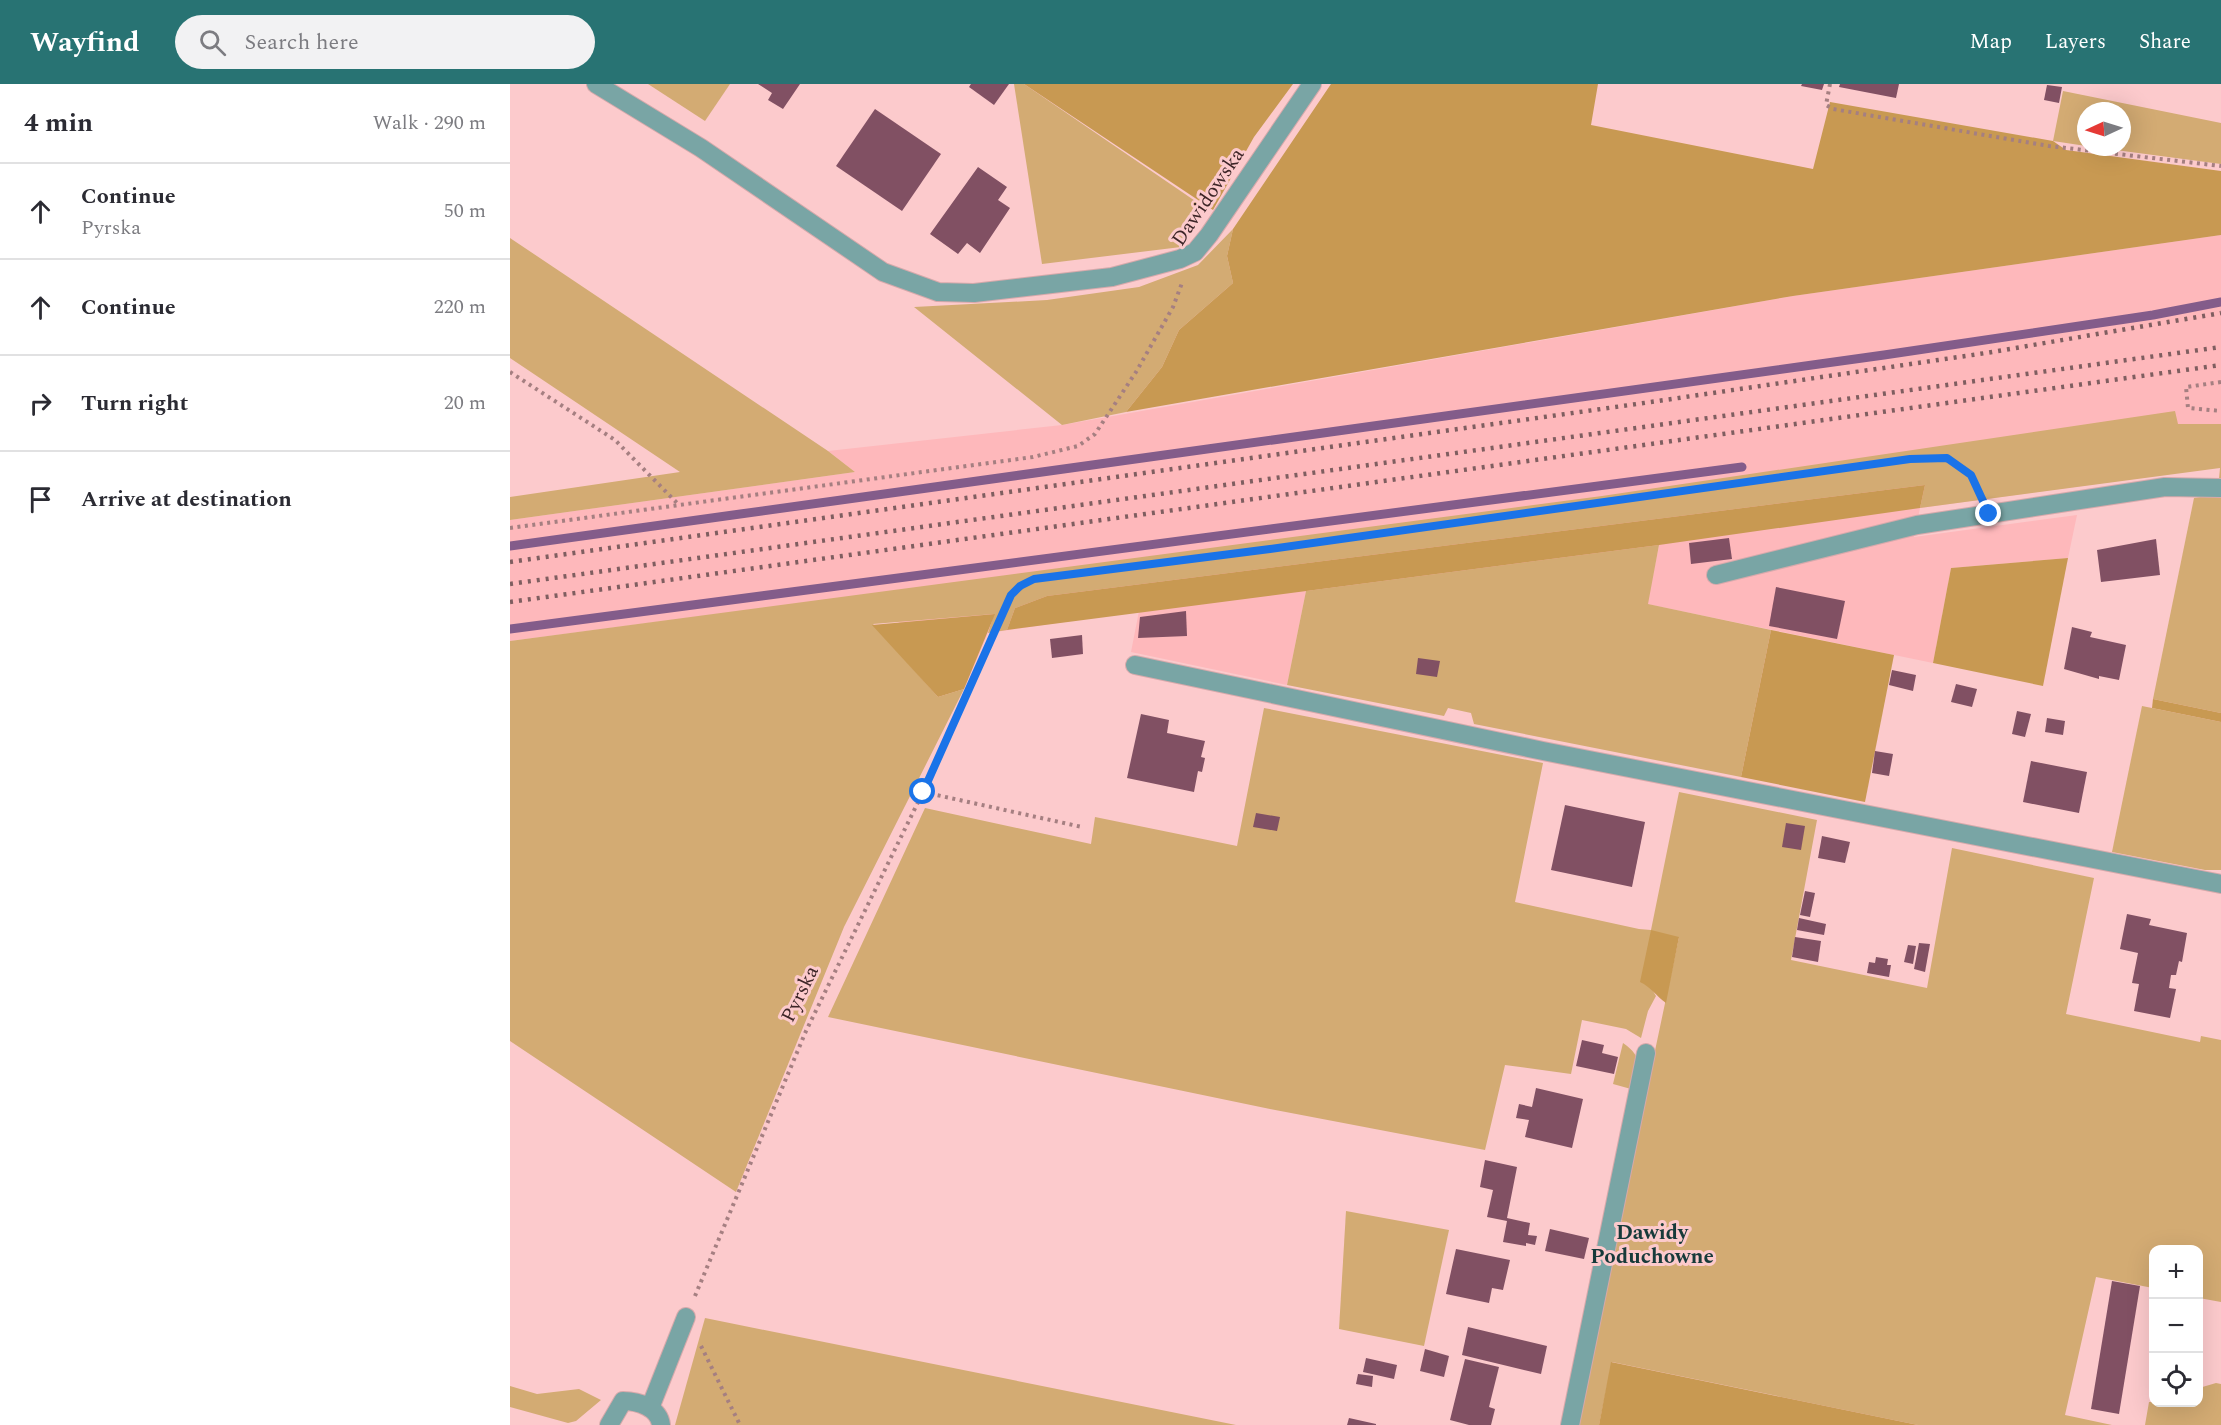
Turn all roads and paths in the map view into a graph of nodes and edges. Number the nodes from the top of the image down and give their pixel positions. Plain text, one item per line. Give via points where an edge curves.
1 (596, 84) edge
2 (1312, 84) edge
3 (1830, 84) edge
4 (2221, 166) edge
5 (1195, 252) junction
6 (510, 372) edge
7 (2221, 382) edge
8 (2221, 411) edge
9 (2221, 488) edge
10 (679, 505) junction
11 (1989, 514) junction
12 (510, 528) edge
13 (1716, 575) dead end
14 (1135, 665) dead end
15 (923, 792) junction
16 (1082, 827) dead end
17 (2221, 884) edge
18 (1646, 1053) dead end
19 (686, 1317) junction
20 (650, 1408) junction
21 (609, 1425) edge
22 (661, 1425) edge
23 (740, 1425) edge
24 (1570, 1425) edge

1 - 5 street via 701,148 883,272 938,292 983,292 1112,278
2 - 5 street, Dawidowska
3 - 4 path via 1826,105 1833,109 2049,146
5 - 10 path, Dawidowska via 1173,307 1136,372 1095,434 1078,446 1033,457
6 - 10 path via 615,440
7 - 8 path via 2186,387 2187,408
9 - 11 street via 2165,487
10 - 12 path
11 - 13 street via 1917,525
11 - 15 path, Pyrska via 1971,475 1947,458 1910,459 1034,579 1016,591 1006,607
14 - 17 street via 1543,751
15 - 16 path
15 - 19 path, Pyrska via 806,1031
18 - 24 street
19 - 20 street
19 - 23 path
20 - 21 street via 623,1401
20 - 22 street

